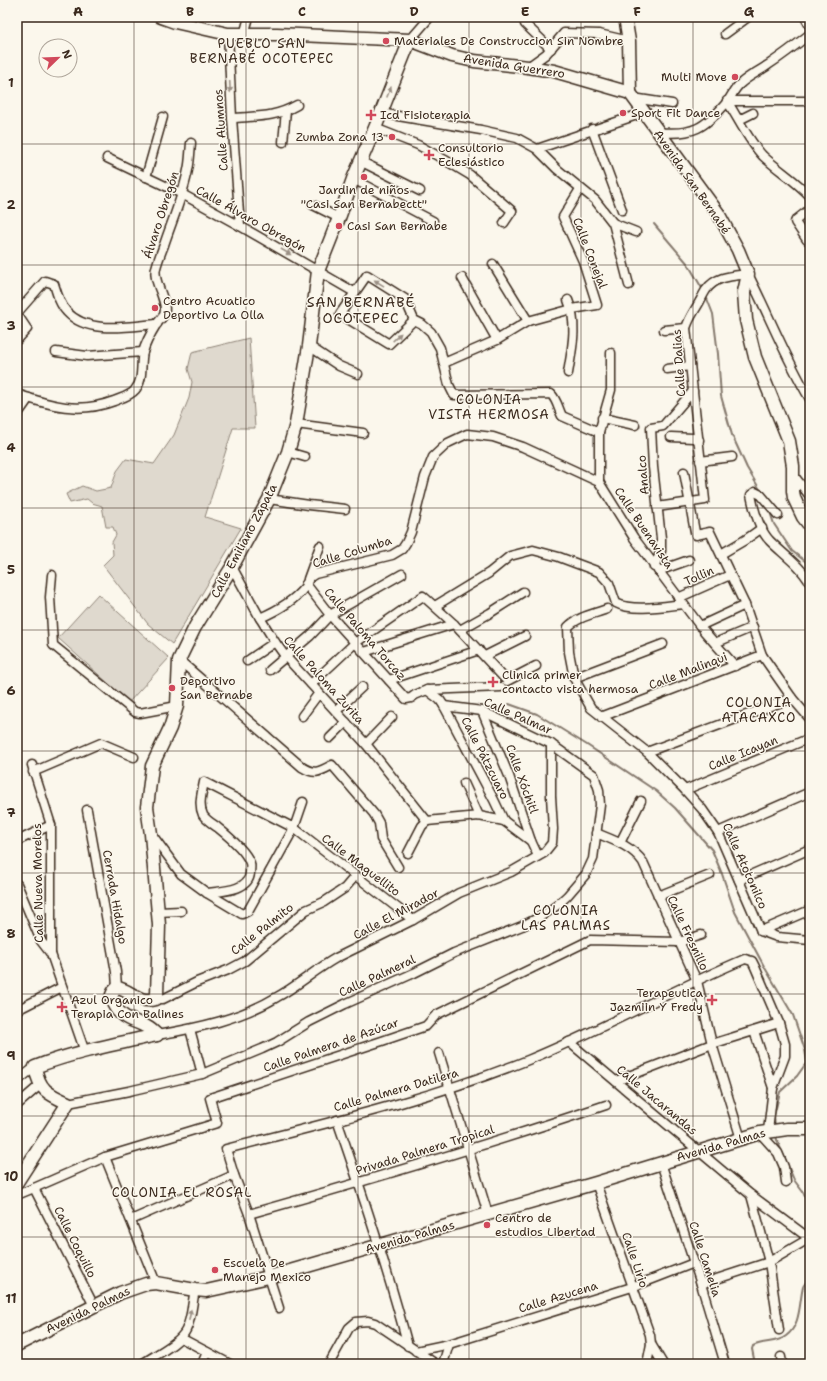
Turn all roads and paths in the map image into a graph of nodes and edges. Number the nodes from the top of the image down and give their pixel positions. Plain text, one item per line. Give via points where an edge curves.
1 (161, 17) edge
2 (249, 17) edge
3 (430, 17) edge
4 (524, 17) edge
5 (625, 17) edge
6 (748, 17) edge
7 (805, 17) edge
8 (176, 19) edge
9 (810, 26) edge
10 (228, 34) junction
11 (244, 34) junction
12 (725, 34) dead end
13 (810, 34) edge
14 (410, 40) junction
15 (629, 41) junction
16 (551, 49) junction
17 (528, 66) junction
18 (631, 96) junction
19 (727, 101) junction
20 (810, 101) edge
21 (672, 104) dead end
22 (297, 105) dead end
23 (286, 112) junction
24 (380, 113) junction
25 (643, 113) junction
26 (753, 113) dead end
27 (163, 117) dead end
28 (232, 118) junction
29 (739, 120) junction
30 (375, 128) junction
31 (592, 129) junction
32 (657, 132) junction
33 (282, 142) dead end
34 (191, 143) dead end
35 (537, 149) junction
36 (107, 158) dead end
37 (360, 161) junction
38 (146, 177) junction
39 (353, 179) junction
40 (580, 189) junction
41 (420, 191) dead end
42 (182, 194) junction
43 (810, 196) edge
44 (312, 205) dead end
45 (810, 209) edge
46 (622, 210) dead end
47 (339, 218) junction
48 (433, 221) dead end
49 (504, 223) dead end
50 (613, 223) junction
51 (240, 226) junction
52 (636, 232) dead end
53 (810, 240) edge
54 (493, 264) dead end
55 (318, 271) junction
56 (748, 274) junction
57 (462, 278) dead end
58 (629, 285) dead end
59 (354, 292) junction
60 (568, 300) dead end
61 (572, 309) junction
62 (17, 314) edge
63 (414, 320) junction
64 (528, 321) junction
65 (157, 324) junction
66 (686, 328) junction
67 (664, 330) dead end
68 (17, 340) edge
69 (497, 340) junction
70 (310, 346) junction
71 (56, 352) dead end
72 (143, 352) junction
73 (611, 353) dead end
74 (444, 363) junction
75 (690, 366) junction
76 (667, 368) dead end
77 (568, 373) dead end
78 (358, 374) dead end
79 (693, 391) junction
80 (17, 394) edge
81 (29, 398) junction
82 (810, 399) edge
83 (17, 415) edge
84 (602, 418) junction
85 (296, 424) junction
86 (636, 425) dead end
87 (599, 432) junction
88 (363, 433) dead end
89 (671, 437) dead end
90 (699, 440) junction
91 (288, 452) junction
92 (305, 457) dead end
93 (732, 457) dead end
94 (700, 461) junction
95 (684, 472) dead end
96 (794, 476) junction
97 (599, 482) junction
98 (810, 496) edge
99 (269, 499) junction
100 (689, 501) junction
101 (657, 507) junction
102 (345, 509) dead end
103 (776, 513) dead end
104 (810, 526) edge
105 (762, 528) junction
106 (320, 546) dead end
107 (721, 554) junction
108 (689, 560) dead end
109 (232, 567) junction
110 (656, 569) junction
111 (402, 574) dead end
112 (730, 575) junction
113 (52, 576) dead end
114 (307, 582) junction
115 (810, 583) edge
116 (523, 592) dead end
117 (681, 601) junction
118 (745, 605) junction
119 (435, 606) junction
120 (607, 609) dead end
121 (330, 615) junction
122 (260, 618) junction
123 (457, 627) junction
124 (753, 627) junction
125 (702, 628) junction
126 (525, 636) dead end
127 (275, 642) junction
128 (355, 643) junction
129 (715, 643) junction
130 (663, 644) dead end
131 (479, 650) junction
132 (364, 652) junction
133 (762, 655) junction
134 (285, 656) junction
135 (485, 656) junction
136 (179, 660) junction
137 (247, 661) dead end
138 (536, 666) dead end
139 (735, 666) junction
140 (270, 670) dead end
141 (574, 678) junction
142 (389, 680) junction
143 (311, 684) junction
144 (504, 684) junction
145 (362, 687) dead end
146 (426, 690) junction
147 (319, 693) junction
148 (792, 698) junction
149 (177, 706) junction
150 (444, 706) junction
151 (336, 711) junction
152 (482, 711) junction
153 (302, 716) dead end
154 (392, 717) dead end
155 (601, 717) junction
156 (810, 719) edge
157 (346, 722) junction
158 (330, 738) dead end
159 (810, 738) edge
160 (366, 744) junction
161 (551, 744) junction
162 (647, 752) junction
163 (134, 757) dead end
164 (594, 775) joint
165 (464, 783) dead end
166 (685, 790) junction
167 (810, 792) edge
168 (641, 801) dead end
169 (303, 802) dead end
170 (87, 810) dead end
171 (479, 816) junction
172 (427, 821) junction
173 (504, 822) junction
174 (52, 824) junction
175 (294, 828) junction
176 (718, 832) junction
177 (596, 833) junction
178 (151, 834) junction
179 (17, 841) edge
180 (531, 841) junction
181 (620, 843) junction
182 (810, 848) edge
183 (408, 853) dead end
184 (538, 856) junction
185 (398, 867) dead end
186 (356, 875) junction
187 (710, 875) dead end
188 (739, 880) junction
189 (17, 884) edge
190 (207, 893) junction
191 (658, 896) junction
192 (810, 910) edge
193 (181, 911) dead end
194 (158, 912) junction
195 (413, 920) junction
196 (761, 931) junction
197 (702, 935) dead end
198 (810, 940) edge
199 (679, 942) junction
200 (51, 954) junction
201 (697, 981) junction
202 (62, 987) junction
203 (117, 988) junction
204 (155, 999) junction
205 (17, 1010) edge
206 (779, 1023) junction
207 (190, 1029) junction
208 (754, 1031) junction
209 (157, 1035) junction
210 (568, 1042) junction
211 (712, 1044) junction
212 (85, 1052) junction
213 (439, 1053) dead end
214 (35, 1067) junction
215 (202, 1074) junction
216 (17, 1081) edge
217 (616, 1082) junction
218 (40, 1085) junction
219 (449, 1088) junction
220 (773, 1088) junction
221 (68, 1103) junction
222 (17, 1105) edge
223 (606, 1106) dead end
224 (337, 1120) junction
225 (810, 1129) edge
226 (767, 1132) junction
227 (741, 1139) junction
228 (468, 1150) junction
229 (699, 1151) junction
230 (105, 1157) junction
231 (660, 1163) junction
232 (234, 1175) junction
233 (17, 1182) edge
234 (786, 1182) dead end
235 (359, 1183) junction
236 (596, 1183) junction
237 (34, 1188) junction
238 (17, 1195) edge
239 (751, 1195) junction
240 (249, 1214) junction
241 (488, 1214) junction
242 (131, 1220) junction
243 (810, 1239) edge
244 (379, 1246) junction
245 (769, 1262) junction
246 (694, 1263) junction
247 (269, 1278) junction
248 (156, 1283) junction
249 (701, 1284) junction
250 (632, 1287) junction
251 (195, 1290) junction
252 (94, 1306) junction
253 (279, 1308) dead end
254 (779, 1330) dead end
255 (181, 1338) junction
256 (449, 1344) junction
257 (651, 1344) junction
258 (17, 1345) edge
259 (408, 1346) junction
260 (416, 1351) junction
261 (207, 1352) junction
262 (142, 1364) edge
263 (202, 1364) edge
264 (230, 1364) edge
265 (329, 1364) edge
266 (436, 1364) edge
267 (443, 1364) edge
268 (647, 1364) edge
269 (663, 1364) edge
270 (726, 1364) edge

1 - 8 street, Avenida Guerrero
2 - 11 street
3 - 14 street
4 - 16 street via 525,24
5 - 15 street
6 - 12 street
7 - 9 street
8 - 10 street, Avenida Guerrero
10 - 11 street, Avenida Guerrero
10 -> 28 street, Calle Alumnos
11 - 14 street, Avenida Guerrero
13 - 19 street via 740,84
14 - 17 street, Avenida Guerrero via 452,56 474,61
24 -> 14 street, Calle Emiliano Zapata
15 - 16 street via 599,34 564,33
15 - 18 street
16 - 17 street
17 - 18 street, Avenida Guerrero via 554,70
18 - 21 street
18 - 25 street, Avenida San Bernabé
19 - 20 street
19 - 29 street
19 - 32 street via 709,121 696,130 677,133
22 - 23 street
23 - 28 street via 272,116
23 - 33 street
24 - 30 street, Calle Emiliano Zapata
24 - 35 street via 517,138
25 - 31 street
25 - 32 street, Avenida San Bernabé
26 - 29 street
27 - 38 street
28 - 51 street, Calle Alumnos
29 - 43 street via 762,155
30 - 37 street, Calle Emiliano Zapata
30 - 49 street via 418,145 470,175 512,210
31 - 35 street
31 - 46 street
32 - 56 street, Avenida San Bernabé via 718,213
34 - 42 street, Álvaro Obregón
35 - 40 street
36 - 38 street, Calle Álvaro Obregón
37 - 39 street, Calle Emiliano Zapata
37 - 41 street
38 - 42 street, Calle Álvaro Obregón
39 - 47 street, Calle Emiliano Zapata
39 - 48 street
40 - 50 street via 595,200
40 - 61 street, Calle Conejal via 563,217 583,261 597,305
42 - 51 street, Calle Álvaro Obregón
42 - 65 street, Álvaro Obregón via 155,270 164,304 164,315
44 - 47 street
45 - 53 street via 795,222 807,240
47 - 55 street, Calle Emiliano Zapata
50 - 52 street
50 - 58 street
51 -> 55 street, Calle Álvaro Obregón
54 - 64 street
55 - 59 street, Calle Álvaro Obregón
55 - 70 street, Calle Emiliano Zapata
56 - 66 street, Calle Dalias via 726,277 711,284 690,316
56 - 82 street via 795,375
56 - 96 street via 744,292 746,320 755,357 789,441
57 - 69 street
63 -> 59 street via 405,299 367,275
59 -> 63 street via 340,314 389,344
60 - 61 street
61 - 64 street
61 - 77 street via 573,340
62 - 65 street via 45,281 54,284 67,312 78,320 104,328
62 - 68 street via 27,329
63 - 74 street via 431,332 440,348
64 - 69 street
65 - 72 street, Álvaro Obregón
66 - 67 street
66 - 75 street, Calle Dalias
69 - 74 street
70 - 78 street via 339,366
70 - 85 street, Calle Emiliano Zapata
71 - 72 street via 87,356
72 - 81 street, Álvaro Obregón via 140,382 135,390 126,396 90,408 70,408
73 - 84 street, Calle Buenavista via 611,390
74 - 87 street via 454,395 552,394 562,416
75 - 76 street
75 - 79 street, Calle Dalias
79 - 90 street, Calle Dalias
79 - 101 street, Analco via 663,426 651,428
80 - 81 street, Álvaro Obregón
81 - 83 street
84 - 86 street
84 - 87 street, Calle Buenavista
85 - 88 street
85 - 91 street, Calle Emiliano Zapata
87 - 97 street, Calle Buenavista
89 - 90 street
90 - 94 street, Calle Dalias
91 - 92 street
91 - 99 street, Calle Emiliano Zapata
93 - 94 street
94 - 100 street, Calle Dalias via 705,500
95 - 100 street
96 - 98 street
96 - 104 street via 793,491 796,503
97 - 110 street, Calle Buenavista
97 - 114 street, Calle Columba via 493,436 467,434 448,443 433,457 411,532 402,548 392,555 315,574
99 - 102 street
99 - 109 street, Calle Emiliano Zapata
100 - 101 street
100 - 107 street via 696,535 710,532
101 - 110 street, Analco via 661,550
103 - 105 street via 761,495 755,492 751,495
105 - 107 street
105 - 115 street
106 - 114 street
107 - 112 street
108 - 110 street
109 - 122 street, Calle Paloma Zurita
109 - 136 street, Calle Emiliano Zapata via 195,627
110 - 117 street, Calle Buenavista
111 - 121 street
112 - 117 street, Tollin
112 - 118 street
113 - 149 street via 50,597 53,645 135,712
114 - 121 street, Calle Paloma Torcaz
114 - 122 street, Calle Columba via 304,589 278,610
116 - 123 street via 490,613
117 - 119 street, Tollin via 662,606 629,608 619,605 616,603 610,583 599,572 534,550 510,556 489,573
117 - 125 street, Calle Buenavista
118 - 124 street
118 - 125 street
119 - 123 street
119 - 128 street via 423,596
120 - 141 street, Calle Atotonilco via 580,619 568,627
121 - 128 street, Calle Paloma Torcaz
121 - 134 street via 310,636
122 - 127 street, Calle Paloma Zurita
123 - 131 street
123 - 132 street
124 - 129 street
124 - 133 street
125 - 129 street, Calle Buenavista
126 - 135 street
127 - 134 street, Calle Paloma Zurita
127 - 137 street
128 - 132 street, Calle Paloma Torcaz
128 - 143 street
129 - 139 street, Calle Buenavista
130 - 141 street
131 - 135 street
131 - 142 street
132 - 142 street, Calle Paloma Torcaz
133 - 139 street, Calle Malinqui
133 - 148 street
134 - 140 street
134 - 143 street, Calle Paloma Zurita
135 - 144 street
136 - 149 street, Calle Emiliano Zapata
136 - 185 street via 302,767 310,772 319,772 332,765 374,814 379,823 381,839
138 - 144 street
139 - 155 street, Calle Malinqui
141 - 155 street, Calle Atotonilco via 591,708
142 - 146 street, Calle Paloma Torcaz via 406,699
143 - 147 street, Calle Paloma Zurita
144 - 146 street
145 - 151 street
146 - 150 street
147 - 151 street, Calle Paloma Zurita
147 - 153 street
148 - 156 street
148 - 162 street
149 - 178 street, Calle Emiliano Zapata via 152,766 147,807
150 - 152 street, Calle Palmar
150 - 173 street, Calle Pátzcuaro
151 - 157 street, Calle Paloma Zurita
152 - 161 street, Calle Palmar
152 - 180 street, Calle Xóchitl via 509,776
154 - 160 street
155 - 162 street, Calle Atotonilco
157 - 158 street
157 - 160 street, Calle Paloma Zurita
159 - 166 street, Calle Icayan
160 - 172 street, Calle Paloma Zurita
161 - 164 street, Calle Palmar
161 - 184 street, Calle El Mirador via 552,843
162 - 166 street, Calle Atotonilco
163 - 174 street, Calle Nueva Morelos via 101,743 32,769
164 - 177 street, Calle Palmeral via 600,805
165 - 171 street
166 - 176 street, Calle Atotonilco
167 - 176 street
168 - 181 street
169 - 175 street
170 - 203 street, Cerrada Hidalgo
171 - 172 street
171 - 173 street
172 - 183 street
173 - 180 street
174 - 179 street
174 - 200 street, Calle Nueva Morelos
175 - 186 street, Calle Maguellito
175 - 190 street via 248,911 242,914
175 - 190 street via 204,782 201,800 204,817 244,853 251,864 250,878 243,885 227,891
176 - 188 street, Calle Atotonilco
177 - 181 street, Calle Fresnillo
177 - 215 street, Calle Palmeral via 593,859 586,874 567,896 540,917 454,953 328,1012 277,1042
178 - 190 street via 181,874
178 - 194 street, Calle Emiliano Zapata
180 - 184 street, Calle Xóchitl
181 - 191 street, Calle Fresnillo via 643,862
182 - 188 street
184 - 195 street, Calle El Mirador via 511,872 459,893
186 - 195 street, Calle Maguellito
186 - 204 street, Calle Palmito via 345,888 306,910 245,961 163,999
187 - 191 street
188 - 196 street, Calle Atotonilco
189 - 200 street via 41,941
191 - 199 street, Calle Fresnillo
192 - 196 street
193 - 194 street
194 - 204 street, Calle Emiliano Zapata
195 - 207 street, Calle El Mirador via 330,961 265,1004
196 - 198 street via 781,938
197 - 199 street
199 - 201 street, Calle Fresnillo
199 - 230 street, Calle Palmera de Azúcar via 590,940 436,1015 426,1026 210,1098 217,1123
200 - 202 street
201 - 206 street, Calle Palmera Datilera via 740,960 752,961
201 - 210 street, Calle Palmera Datilera
201 - 211 street, Calle Fresnillo
202 - 205 street
202 - 212 street
203 - 204 street via 145,1001
203 - 209 street via 112,992 111,1000 117,1011 122,1016 151,1029
206 - 208 street
206 - 220 street via 785,1044 785,1056
207 - 209 street, Calle El Mirador
207 - 215 street
208 - 211 street
208 - 220 street
209 - 212 street
210 - 217 street, Calle Jacarandas
210 - 219 street, Calle Palmera Datilera
211 - 217 street
211 - 227 street, Calle Fresnillo
212 - 214 street
213 - 219 street
214 - 216 street
214 - 218 street
215 - 221 street, Calle Palmeral
217 - 229 street, Calle Jacarandas
218 - 221 street via 49,1094
218 - 222 street
219 - 224 street, Calle Palmera Datilera
219 - 228 street
220 - 226 street
221 - 233 street
223 - 228 street, Privada Palmera Tropical
224 - 232 street, Calle Palmera Datilera via 226,1149
224 - 235 street
225 - 226 street, Avenida Palmas
226 - 227 street, Avenida Palmas
226 - 234 street via 784,1167
227 - 229 street, Avenida Palmas
228 - 235 street, Privada Palmera Tropical
228 - 241 street
229 - 231 street, Avenida Palmas
229 - 239 street, Calle Jacarandas
230 - 237 street, Calle Palmera de Azúcar
230 - 242 street
231 - 236 street, Avenida Palmas
231 - 246 street, Calle Camelia
232 - 240 street
232 - 242 street
235 - 240 street, Privada Palmera Tropical
235 - 244 street
236 - 241 street, Avenida Palmas
236 - 250 street, Calle Lirio
237 - 238 street, Calle Palmera de Azúcar
237 - 252 street, Calle Coquillo
239 - 243 street, Calle Jacarandas
239 - 245 street
240 - 247 street
241 - 244 street, Avenida Palmas
242 - 248 street
243 - 245 street
244 - 247 street, Avenida Palmas
244 - 259 street
245 - 249 street
245 - 254 street
246 - 249 street, Calle Camelia
246 - 250 street, Calle Azucena
247 - 251 street, Avenida Palmas via 206,1291
247 - 253 street
248 - 251 street, Avenida Palmas
248 - 252 street, Avenida Palmas via 128,1290
249 - 270 street, Calle Camelia
250 - 256 street, Calle Azucena
250 - 257 street, Calle Lirio
255 -> 251 street via 189,1320
252 - 258 street, Avenida Palmas
255 - 261 street
255 - 262 street
256 - 260 street, Calle Azucena
256 - 267 street
257 - 268 street
257 - 269 street
259 - 260 street
259 - 265 street via 375,1323 356,1322 348,1328
260 - 266 street
261 - 263 street
261 - 264 street

